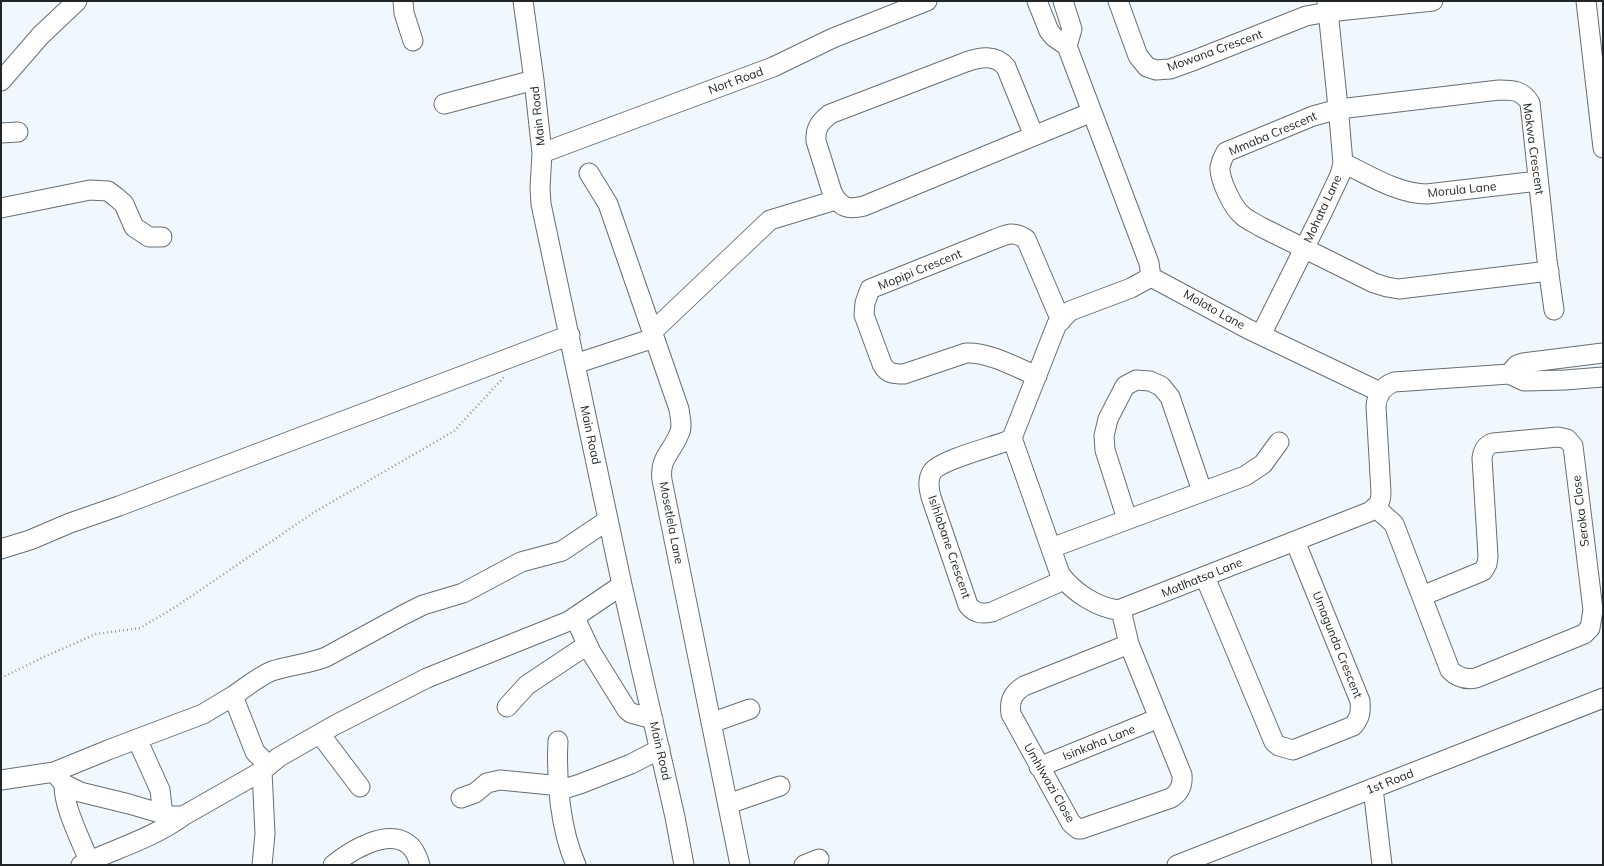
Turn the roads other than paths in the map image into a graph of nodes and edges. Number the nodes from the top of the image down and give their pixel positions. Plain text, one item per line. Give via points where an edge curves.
1 (77, 1) edge
2 (403, 1) edge
3 (523, 1) edge
4 (927, 1) edge
5 (1037, 1) edge
6 (1063, 1) edge
7 (1118, 1) edge
8 (1428, 1) edge
9 (1586, 1) edge
10 (1328, 6) edge
11 (413, 41) dead end
12 (1067, 46) junction
13 (534, 80) junction
14 (1, 81) edge
15 (444, 104) dead end
16 (1339, 109) junction
17 (1092, 112) junction
18 (1034, 136) junction
19 (1603, 148) edge
20 (542, 153) junction
21 (1343, 163) junction
22 (588, 173) dead end
23 (1538, 182) junction
24 (836, 200) junction
25 (1, 208) edge
26 (162, 237) dead end
27 (1305, 248) junction
28 (1549, 271) junction
29 (1151, 277) junction
30 (1554, 310) dead end
31 (1061, 320) junction
32 (570, 335) junction
33 (653, 335) junction
34 (1261, 335) junction
35 (1599, 353) edge
36 (575, 364) junction
37 (1509, 374) junction
38 (1036, 376) junction
39 (1601, 377) edge
40 (1380, 392) junction
41 (1012, 438) junction
42 (1278, 442) dead end
43 (1202, 491) junction
44 (1375, 508) junction
45 (1127, 519) junction
46 (608, 520) junction
47 (1295, 542) junction
48 (1051, 548) junction
49 (1, 549) edge
50 (1205, 576) junction
51 (1064, 580) junction
52 (622, 585) junction
53 (1422, 596) junction
54 (1121, 610) junction
55 (575, 618) junction
56 (588, 644) junction
57 (1129, 644) junction
58 (233, 696) junction
59 (1603, 698) edge
60 (507, 707) dead end
61 (750, 709) dead end
62 (1159, 718) junction
63 (653, 719) junction
64 (711, 723) junction
65 (320, 734) junction
66 (137, 739) junction
67 (558, 741) dead end
68 (660, 749) junction
69 (1039, 767) junction
70 (265, 768) junction
71 (59, 778) junction
72 (1, 780) edge
73 (780, 786) dead end
74 (360, 787) dead end
75 (560, 787) junction
76 (1373, 788) junction
77 (461, 798) dead end
78 (728, 804) junction
79 (163, 815) junction
80 (183, 816) junction
81 (1215, 858) edge
82 (85, 863) edge
83 (262, 865) edge
84 (333, 865) edge
85 (420, 865) edge
86 (576, 865) edge
87 (684, 865) edge
88 (740, 865) edge
89 (1177, 865) edge
90 (1382, 865) edge

1 - 14 street via 41,35
2 - 11 street
3 - 13 street, Main Road
4 - 20 street, Nort Road via 833,38 773,67
5 - 12 street via 1054,37
6 - 12 street via 1072,29
7 - 10 street, Mowana Crescent via 1138,56 1147,67 1156,70 1170,69
8 - 10 street, Mowana Crescent
9 - 19 street
10 - 16 street, Mohata Lane
12 - 17 street
13 - 15 street
13 - 20 street, Main Road
16 - 21 street, Mohata Lane
16 - 23 street, Mokwa Crescent via 1499,90 1519,92 1526,96 1530,103
16 - 27 street, Mmaba Crescent via 1313,116 1226,152 1220,168 1235,208 1243,216
17 - 18 street
17 - 29 street via 1149,264
18 - 24 street via 864,206 848,208
18 - 24 street via 1006,66 993,58 977,58 830,114 820,122 816,141
20 - 32 street, Main Road via 541,204
21 - 23 street, Morula Lane via 1404,191 1417,194
21 - 27 street, Mohata Lane
22 - 33 street, Mosetlela Lane via 608,204
23 - 28 street, Mokwa Crescent
24 - 33 street via 770,220
25 - 26 street via 90,190 108,191 124,204 134,227 149,237
27 - 28 street via 1387,287 1399,288
27 - 34 street, Mohata Lane
28 - 30 street, Mokwa Crescent
29 - 31 street via 1131,288 1070,311
29 - 34 street, Moloto Lane
31 - 38 street via 1057,324
31 - 38 street, Mopipi Crescent via 1026,239 1018,234 995,239 870,289 864,315 885,370 894,374 904,374 973,352
32 - 36 street, Main Road
32 - 49 street
33 - 36 street
33 - 64 street, Mosetlela Lane via 681,423 680,434 663,462 661,472
34 - 40 street, Moloto Lane
35 - 37 street via 1523,363 1517,365
35 - 39 street
36 - 46 street, Main Road
37 - 39 street via 1524,381
37 - 40 street via 1394,382
38 - 41 street
40 - 44 street via 1376,406 1381,493 1379,504
41 - 48 street
41 - 51 street, Isihlobane Crescent via 945,463 932,472 930,492 968,605 979,613 992,612
42 - 43 street via 1263,464 1245,476
43 - 45 street
43 - 45 street via 1170,396 1162,386 1150,381 1136,380 1125,386 1108,419 1104,436 1105,450
44 - 47 street, Motlhatsa Lane
44 - 53 street, Seroka Close via 1394,524
45 - 48 street
46 - 52 street, Main Road
46 - 58 street via 562,550 520,562 463,593 423,605 315,662 271,671
47 - 50 street, Motlhatsa Lane
47 - 50 street, Umagunda Crescent via 1361,709 1358,721 1353,726 1293,750 1274,742
48 - 51 street
50 - 54 street, Motlhatsa Lane
51 - 54 street via 1091,601
52 - 55 street
52 - 63 street, Main Road
53 - 53 street, Seroka Close via 1450,670 1466,679 1476,678 1588,632 1593,610 1574,450 1569,441 1558,437 1486,446 1482,458 1487,564 1483,571
54 - 57 street, Umhlwazi Close
55 - 56 street
55 - 65 street via 427,678
56 - 60 street via 527,685
56 - 63 street via 626,710
57 - 62 street, Umhlwazi Close
57 - 69 street, Umhlwazi Close via 1024,686 1013,695 1011,714
58 - 66 street via 203,714
58 - 70 street via 256,754 262,757
59 - 76 street, 1st Road
61 - 64 street
62 - 69 street, Isinkaha Lane
62 - 69 street, Umhlwazi Close via 1182,775 1178,792 1170,798 1078,829 1071,824
63 - 68 street, Main Road
64 - 78 street, Mosetlela Lane
65 - 70 street
65 - 74 street
66 - 71 street
66 - 79 street via 160,790
67 - 75 street
68 - 75 street via 631,764 580,784 567,788
68 - 87 street, Main Road
70 - 80 street
70 - 83 street via 265,834
71 - 72 street
71 - 79 street via 80,792
71 - 82 street
73 - 78 street
75 - 77 street via 500,780 487,783 475,793
75 - 86 street via 564,827
76 - 81 street, 1st Road
76 - 90 street
78 - 88 street, Mosetlela Lane
79 - 80 street
80 - 82 street via 169,826
81 - 89 street, 1st Road
84 - 85 street via 361,846 394,839 409,844

